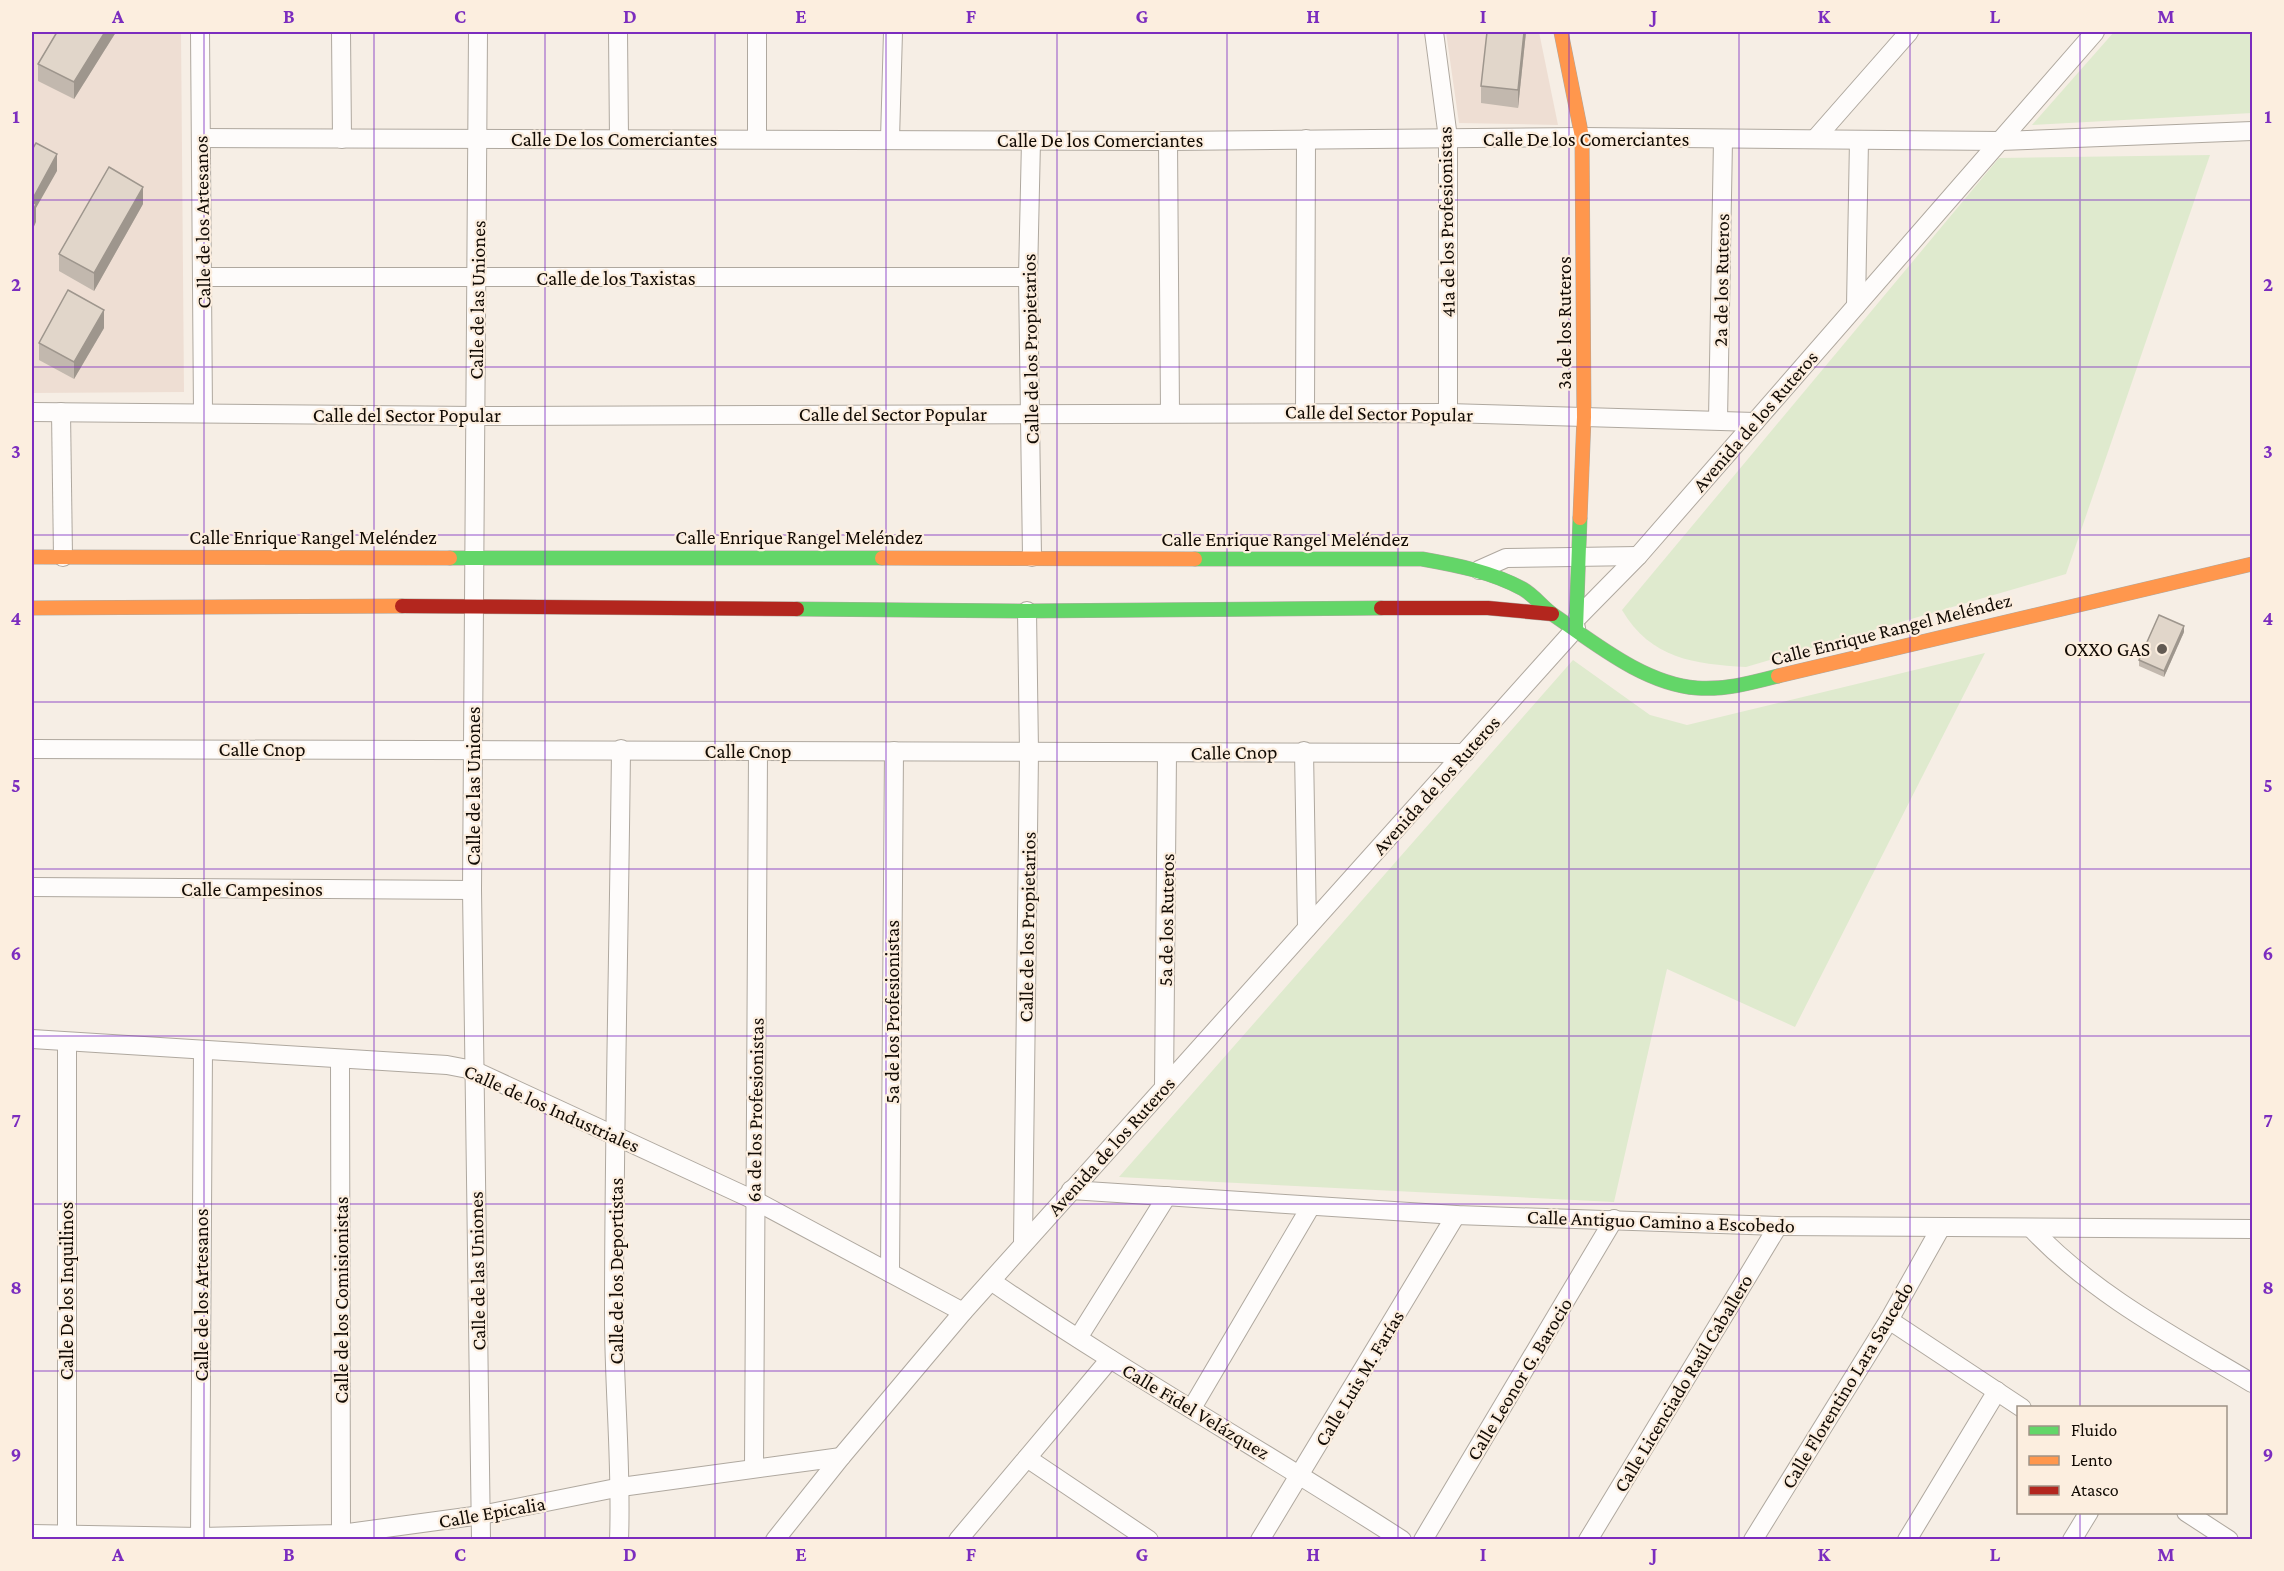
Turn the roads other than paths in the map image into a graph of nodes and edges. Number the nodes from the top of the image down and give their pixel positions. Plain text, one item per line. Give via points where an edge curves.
1 (200, 32) edge
2 (341, 32) edge
3 (478, 32) edge
4 (618, 32) edge
5 (757, 32) edge
6 (893, 32) edge
7 (1434, 32) edge
8 (1561, 32) edge
9 (1909, 32) edge
10 (2094, 32) edge
11 (2253, 131) edge
12 (1582, 137) junction
13 (201, 138) junction
14 (479, 138) junction
15 (1448, 138) junction
16 (342, 139) junction
17 (619, 139) junction
18 (757, 139) junction
19 (890, 139) junction
20 (1815, 139) junction
21 (1306, 140) junction
22 (1724, 140) junction
23 (1859, 140) junction
24 (1031, 141) junction
25 (1168, 141) junction
26 (2000, 141) junction
27 (203, 277) junction
28 (1028, 277) junction
29 (477, 278) junction
30 (1856, 306) junction
31 (32, 412) edge
32 (61, 412) junction
33 (1170, 412) junction
34 (1305, 412) junction
35 (203, 413) junction
36 (1448, 413) junction
37 (1031, 414) junction
38 (475, 416) junction
39 (1584, 417) junction
40 (1718, 420) junction
41 (1755, 422) junction
42 (474, 556) junction
43 (1032, 556) junction
44 (1580, 556) junction
45 (1638, 556) junction
46 (32, 557) edge
47 (63, 557) junction
48 (1443, 563) junction
49 (2253, 564) edge
50 (1479, 570) junction
51 (475, 606) junction
52 (32, 608) edge
53 (1440, 608) junction
54 (1027, 611) junction
55 (1552, 614) junction
56 (1577, 622) junction
57 (32, 749) edge
58 (473, 749) junction
59 (621, 749) junction
60 (894, 751) junction
61 (1304, 751) junction
62 (758, 752) junction
63 (1029, 752) junction
64 (1167, 753) junction
65 (1465, 753) junction
66 (32, 887) edge
67 (472, 890) junction
68 (1307, 928) junction
69 (32, 1039) edge
70 (67, 1042) junction
71 (202, 1050) junction
72 (340, 1060) junction
73 (473, 1070) junction
74 (1164, 1088) junction
75 (616, 1136) junction
76 (1071, 1190) junction
77 (1167, 1196) junction
78 (754, 1200) junction
79 (1311, 1206) junction
80 (1456, 1215) junction
81 (1614, 1219) junction
82 (1778, 1226) junction
83 (2031, 1228) junction
84 (1940, 1229) junction
85 (2253, 1229) edge
86 (1023, 1243) junction
87 (890, 1273) junction
88 (991, 1281) junction
89 (963, 1312) junction
90 (1889, 1320) junction
91 (1078, 1338) junction
92 (1110, 1359) junction
93 (2253, 1383) edge
94 (1997, 1391) junction
95 (2020, 1406) edge
96 (1191, 1408) junction
97 (841, 1457) junction
98 (1026, 1458) junction
99 (754, 1468) junction
100 (1301, 1474) junction
101 (621, 1487) junction
102 (2088, 1514) edge
103 (2189, 1514) edge
104 (481, 1515) junction
105 (32, 1534) edge
106 (66, 1537) edge
107 (341, 1537) edge
108 (200, 1538) edge
109 (481, 1539) edge
110 (619, 1539) edge
111 (776, 1539) edge
112 (958, 1539) edge
113 (1149, 1539) edge
114 (1260, 1539) edge
115 (1402, 1539) edge
116 (1423, 1539) edge
117 (1588, 1539) edge
118 (1753, 1539) edge
119 (1907, 1539) edge
120 (2072, 1539) edge
121 (2229, 1539) edge

1 - 13 street, Calle de los Artesanos
2 - 16 street
3 - 14 street, Calle de las Uniones
4 - 17 street
5 - 18 street
6 - 19 street
7 - 15 street, 41a de los Profesionistas
8 - 12 street, 3a de los Ruteros
9 - 20 street
10 - 26 street, Avenida de los Ruteros
11 - 26 street, Calle De los Comerciantes
12 - 15 street, Calle De los Comerciantes
12 - 22 street, Calle De los Comerciantes
12 - 39 street, 3a de los Ruteros
13 - 16 street, Calle De los Comerciantes
13 - 27 street, Calle de los Artesanos
14 - 16 street, Calle De los Comerciantes
14 - 17 street, Calle De los Comerciantes
14 - 29 street, Calle de las Uniones
15 - 21 street, Calle De los Comerciantes
15 - 36 street, 41a de los Profesionistas
17 - 18 street, Calle De los Comerciantes
18 - 19 street, Calle De los Comerciantes
19 - 24 street, Calle De los Comerciantes
20 - 22 street, Calle De los Comerciantes
20 - 23 street, Calle De los Comerciantes
21 - 25 street, Calle De los Comerciantes
21 - 34 street
22 - 40 street, 2a de los Ruteros
23 - 26 street, Calle De los Comerciantes
23 - 30 street
24 - 25 street, Calle De los Comerciantes
24 - 28 street, Calle de los Propietarios
25 - 33 street
26 - 30 street, Avenida de los Ruteros
27 - 29 street, Calle de los Taxistas
27 - 35 street, Calle de los Artesanos
28 - 29 street, Calle de los Taxistas
28 - 37 street, Calle de los Propietarios
29 - 38 street, Calle de las Uniones
30 - 41 street, Avenida de los Ruteros
31 - 32 street, Calle del Sector Popular
32 - 35 street, Calle del Sector Popular
32 - 47 street
33 - 34 street, Calle del Sector Popular
33 - 37 street, Calle del Sector Popular
34 - 36 street, Calle del Sector Popular
35 - 38 street, Calle del Sector Popular
36 - 39 street, Calle del Sector Popular
37 - 38 street, Calle del Sector Popular
37 - 43 street, Calle de los Propietarios
38 - 42 street, Calle de las Uniones
39 - 40 street, Calle del Sector Popular
39 - 44 street, 3a de los Ruteros
40 - 41 street, Calle del Sector Popular
41 - 45 street, Avenida de los Ruteros
42 - 43 street, Calle Enrique Rangel Meléndez
42 - 47 street, Calle Enrique Rangel Meléndez
42 - 51 street, Calle de las Uniones
43 - 48 street, Calle Enrique Rangel Meléndez via 1397,558
44 - 45 street
44 - 50 street via 1506,558
44 - 56 street, 3a de los Ruteros
45 - 56 street, Avenida de los Ruteros
46 - 47 street, Calle Enrique Rangel Meléndez
48 - 50 street, Calle Enrique Rangel Meléndez
48 - 53 street via 1450,573 1450,586 1448,598
49 - 56 street, Calle Enrique Rangel Meléndez via 1728,687 1683,687 1660,679
50 - 55 street, Calle Enrique Rangel Meléndez via 1525,591
51 - 52 street, Calle Enrique Rangel Meléndez
51 - 54 street, Calle Enrique Rangel Meléndez
51 - 58 street, Calle de las Uniones
53 - 54 street, Calle Enrique Rangel Meléndez
53 - 55 street, Calle Enrique Rangel Meléndez
54 - 63 street, Calle de los Propietarios
55 - 56 street, Calle Enrique Rangel Meléndez
56 - 65 street, Avenida de los Ruteros
57 - 58 street, Calle Cnop
58 - 59 street, Calle Cnop
58 - 67 street, Calle de las Uniones
59 - 62 street, Calle Cnop
59 - 75 street, Calle de los Deportistas
60 - 62 street, Calle Cnop
60 - 63 street, Calle Cnop
60 - 87 street, 5a de los Profesionistas
61 - 64 street, Calle Cnop
61 - 65 street, Calle Cnop
61 - 68 street
62 - 78 street, 6a de los Profesionistas
63 - 64 street, Calle Cnop
63 - 86 street, Calle de los Propietarios
64 - 74 street, 5a de los Ruteros
65 - 68 street, Avenida de los Ruteros
66 - 67 street, Calle Campesinos
67 - 73 street, Calle de las Uniones
68 - 74 street, Avenida de los Ruteros
69 - 70 street, Calle de los Industriales
70 - 71 street, Calle de los Industriales
70 - 106 street, Calle De los Inquilinos
71 - 72 street, Calle de los Industriales
71 - 108 street, Calle de los Artesanos
72 - 73 street, Calle de los Industriales via 447,1065
72 - 107 street, Calle de los Comisionistas
73 - 75 street, Calle de los Industriales
73 - 104 street, Calle de las Uniones
74 - 76 street, Avenida de los Ruteros
75 - 78 street, Calle de los Industriales
75 - 101 street, Calle de los Deportistas via 614,1319
76 - 77 street, Calle Antiguo Camino a Escobedo
76 - 86 street, Avenida de los Ruteros
77 - 79 street, Calle Antiguo Camino a Escobedo
77 - 91 street
78 - 87 street, Calle de los Industriales
78 - 99 street, 6a de los Profesionistas
79 - 80 street, Calle Antiguo Camino a Escobedo
79 - 96 street
80 - 81 street, Calle Antiguo Camino a Escobedo
80 - 100 street, Calle Luis M. Farías
81 - 82 street, Calle Antiguo Camino a Escobedo
81 - 116 street, Calle Leonor G. Barocio
82 - 84 street, Calle Antiguo Camino a Escobedo
82 - 117 street, Calle Licenciado Raúl Caballero
83 - 84 street, Calle Antiguo Camino a Escobedo
83 - 85 street, Calle Antiguo Camino a Escobedo
83 - 93 street via 2094,1286
84 - 90 street, Calle Florentino Lara Saucedo
86 - 88 street, Avenida de los Ruteros
87 - 89 street, Calle de los Industriales
88 - 89 street, Avenida de los Ruteros
88 - 91 street, Calle Fidel Velázquez
89 - 97 street, Avenida de los Ruteros
90 - 94 street
90 - 118 street, Calle Florentino Lara Saucedo
91 - 92 street, Calle Fidel Velázquez
92 - 96 street, Calle Fidel Velázquez
92 - 98 street
94 - 95 street
94 - 119 street
96 - 100 street, Calle Fidel Velázquez
97 - 99 street, Calle Epicalia
97 - 111 street, Avenida de los Ruteros
98 - 112 street
98 - 113 street
99 - 101 street, Calle Epicalia
100 - 114 street, Calle Luis M. Farías
100 - 115 street, Calle Fidel Velázquez
101 - 104 street, Calle Epicalia
101 - 110 street, Calle de los Deportistas
102 - 120 street
103 - 121 street
104 - 107 street, Calle Epicalia
104 - 109 street, Calle de las Uniones
105 - 106 street, Calle Epicalia
106 - 108 street, Calle Epicalia
107 - 108 street, Calle Epicalia

